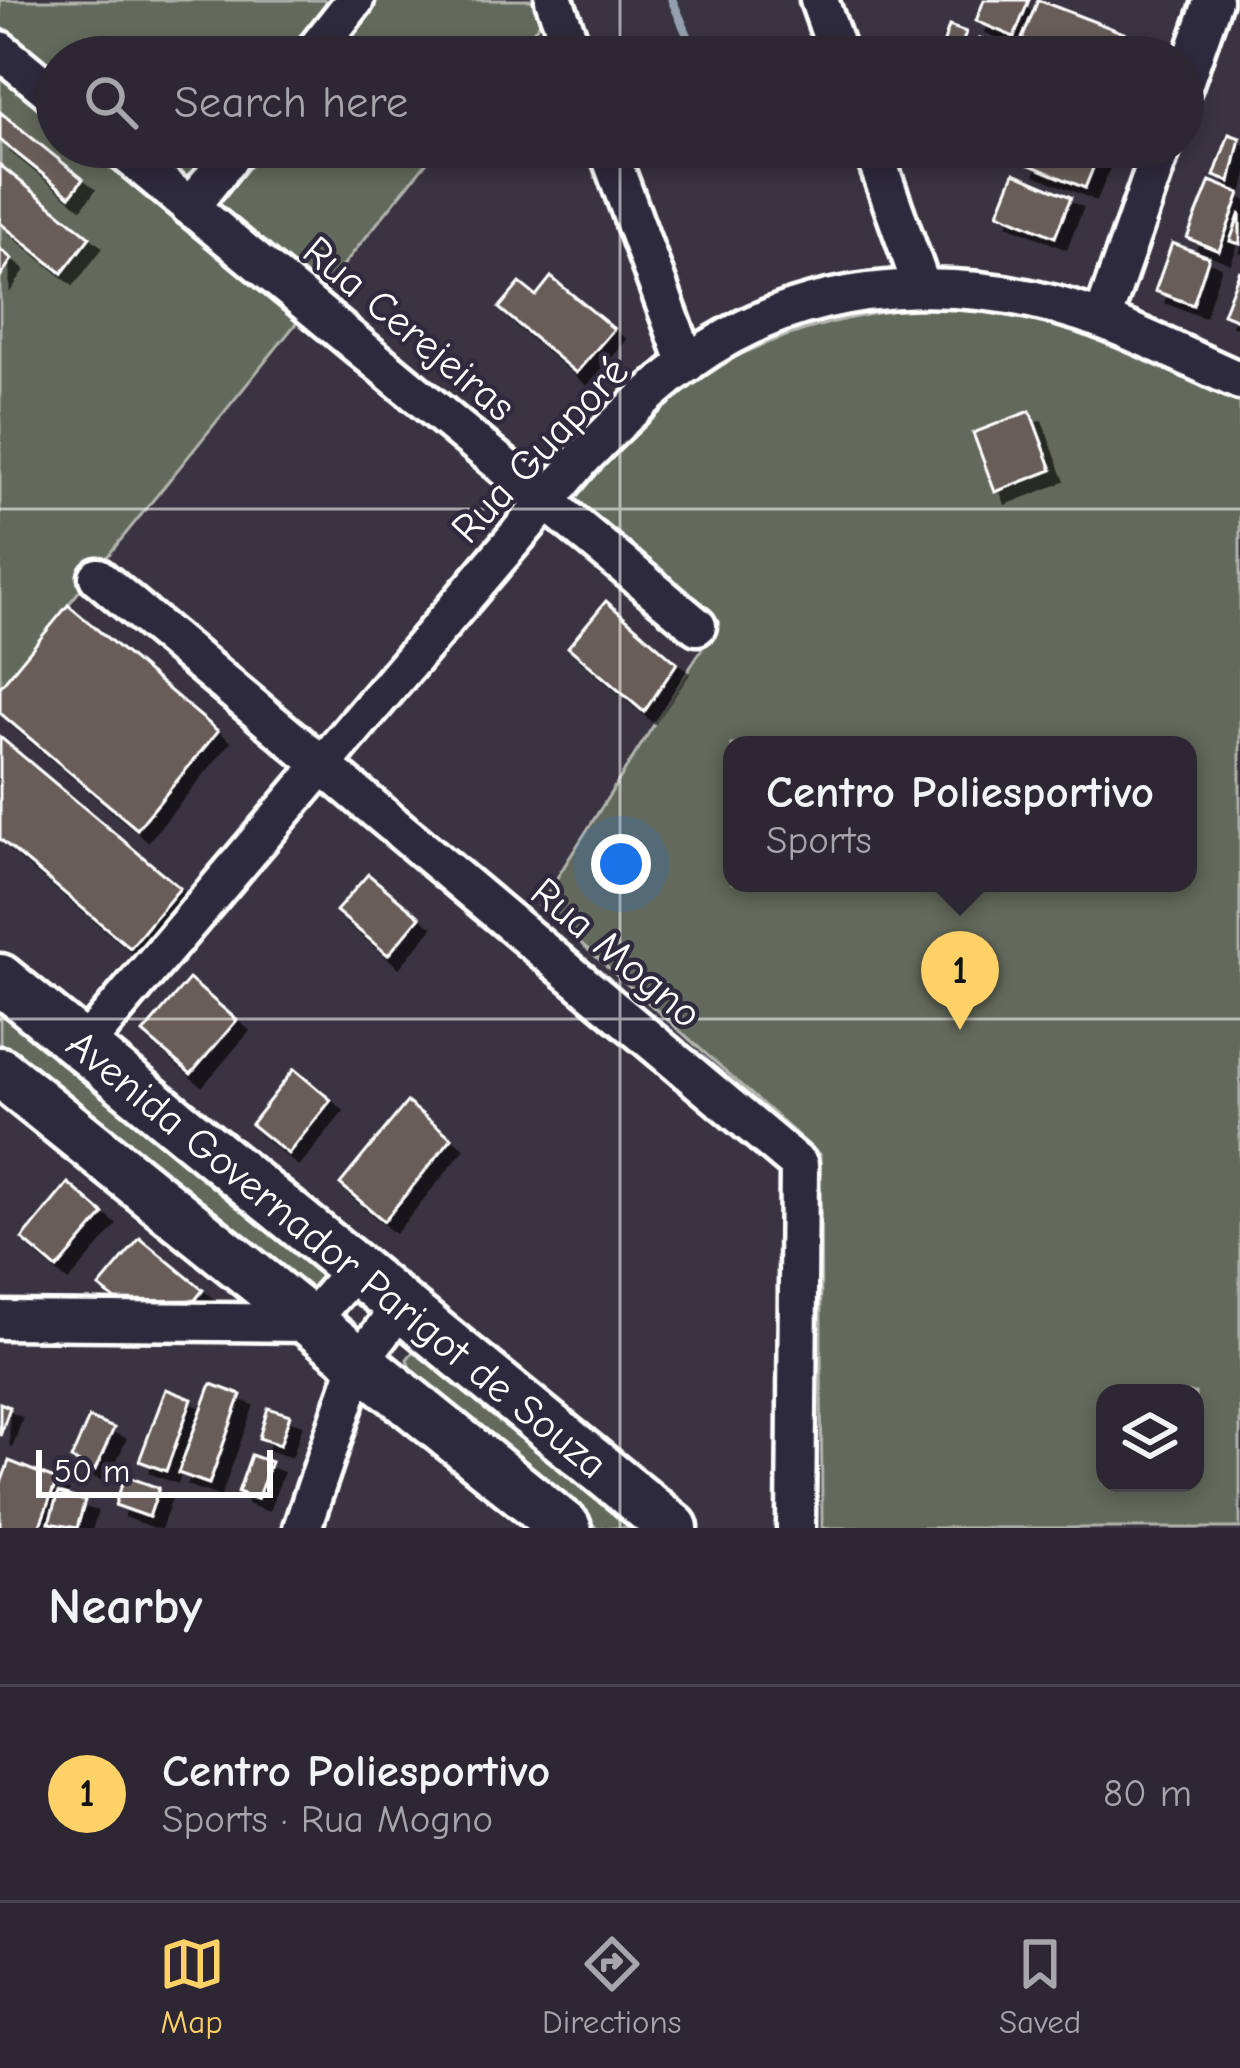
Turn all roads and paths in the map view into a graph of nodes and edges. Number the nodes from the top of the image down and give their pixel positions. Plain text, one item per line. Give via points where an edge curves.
1 (355, 0) edge
2 (554, 0) edge
3 (819, 0) edge
4 (1213, 0) edge
5 (327, 36) edge
6 (567, 36) edge
7 (832, 36) edge
8 (1200, 36) edge
9 (0, 50) edge
10 (36, 80) edge
11 (143, 168) edge
12 (221, 168) edge
13 (616, 168) edge
14 (879, 168) edge
15 (1155, 168) edge
16 (190, 207) junction
17 (921, 285) junction
18 (1102, 320) junction
19 (687, 364) junction
20 (1240, 381) edge
21 (548, 502) junction
22 (98, 577) dead end
23 (698, 626) dead end
24 (324, 765) junction
25 (0, 979) edge
26 (83, 1047) junction
27 (0, 1072) edge
28 (355, 1269) junction
29 (400, 1307) junction
30 (0, 1320) edge
31 (308, 1323) junction
32 (358, 1364) junction
33 (302, 1528) edge
34 (566, 1528) edge
35 (673, 1528) edge
36 (796, 1528) edge

1 - 5 street
2 - 6 street
3 - 7 street
4 - 8 street
9 - 10 street
11 - 16 street, Rua Cerejeiras
12 - 16 street
13 - 19 street
14 - 17 street
15 - 18 street
16 - 21 street, Rua Cerejeiras
17 - 18 street, Rua Guaporé
17 - 19 street, Rua Guaporé via 817,300 732,335
18 - 20 street, Rua Guaporé
19 - 21 street, Rua Guaporé via 597,443
21 - 23 street, Rua Cerejeiras
21 - 24 street, Rua Guaporé
22 - 24 street, Rua Mogno
24 - 26 street, Rua Guaporé
24 - 36 street, Rua Mogno via 799,1166
25 - 26 street, Avenida Governador Parigot de Souza
26 - 28 street, Avenida Governador Parigot de Souza
27 - 31 street, Avenida Governador Parigot de Souza
28 - 29 street, Avenida Governador Parigot de Souza
28 - 31 street
29 - 32 street
29 - 35 street, Avenida Governador Parigot de Souza
30 - 31 street
31 - 32 street, Avenida Governador Parigot de Souza
32 - 33 street
32 - 34 street, Avenida Governador Parigot de Souza

